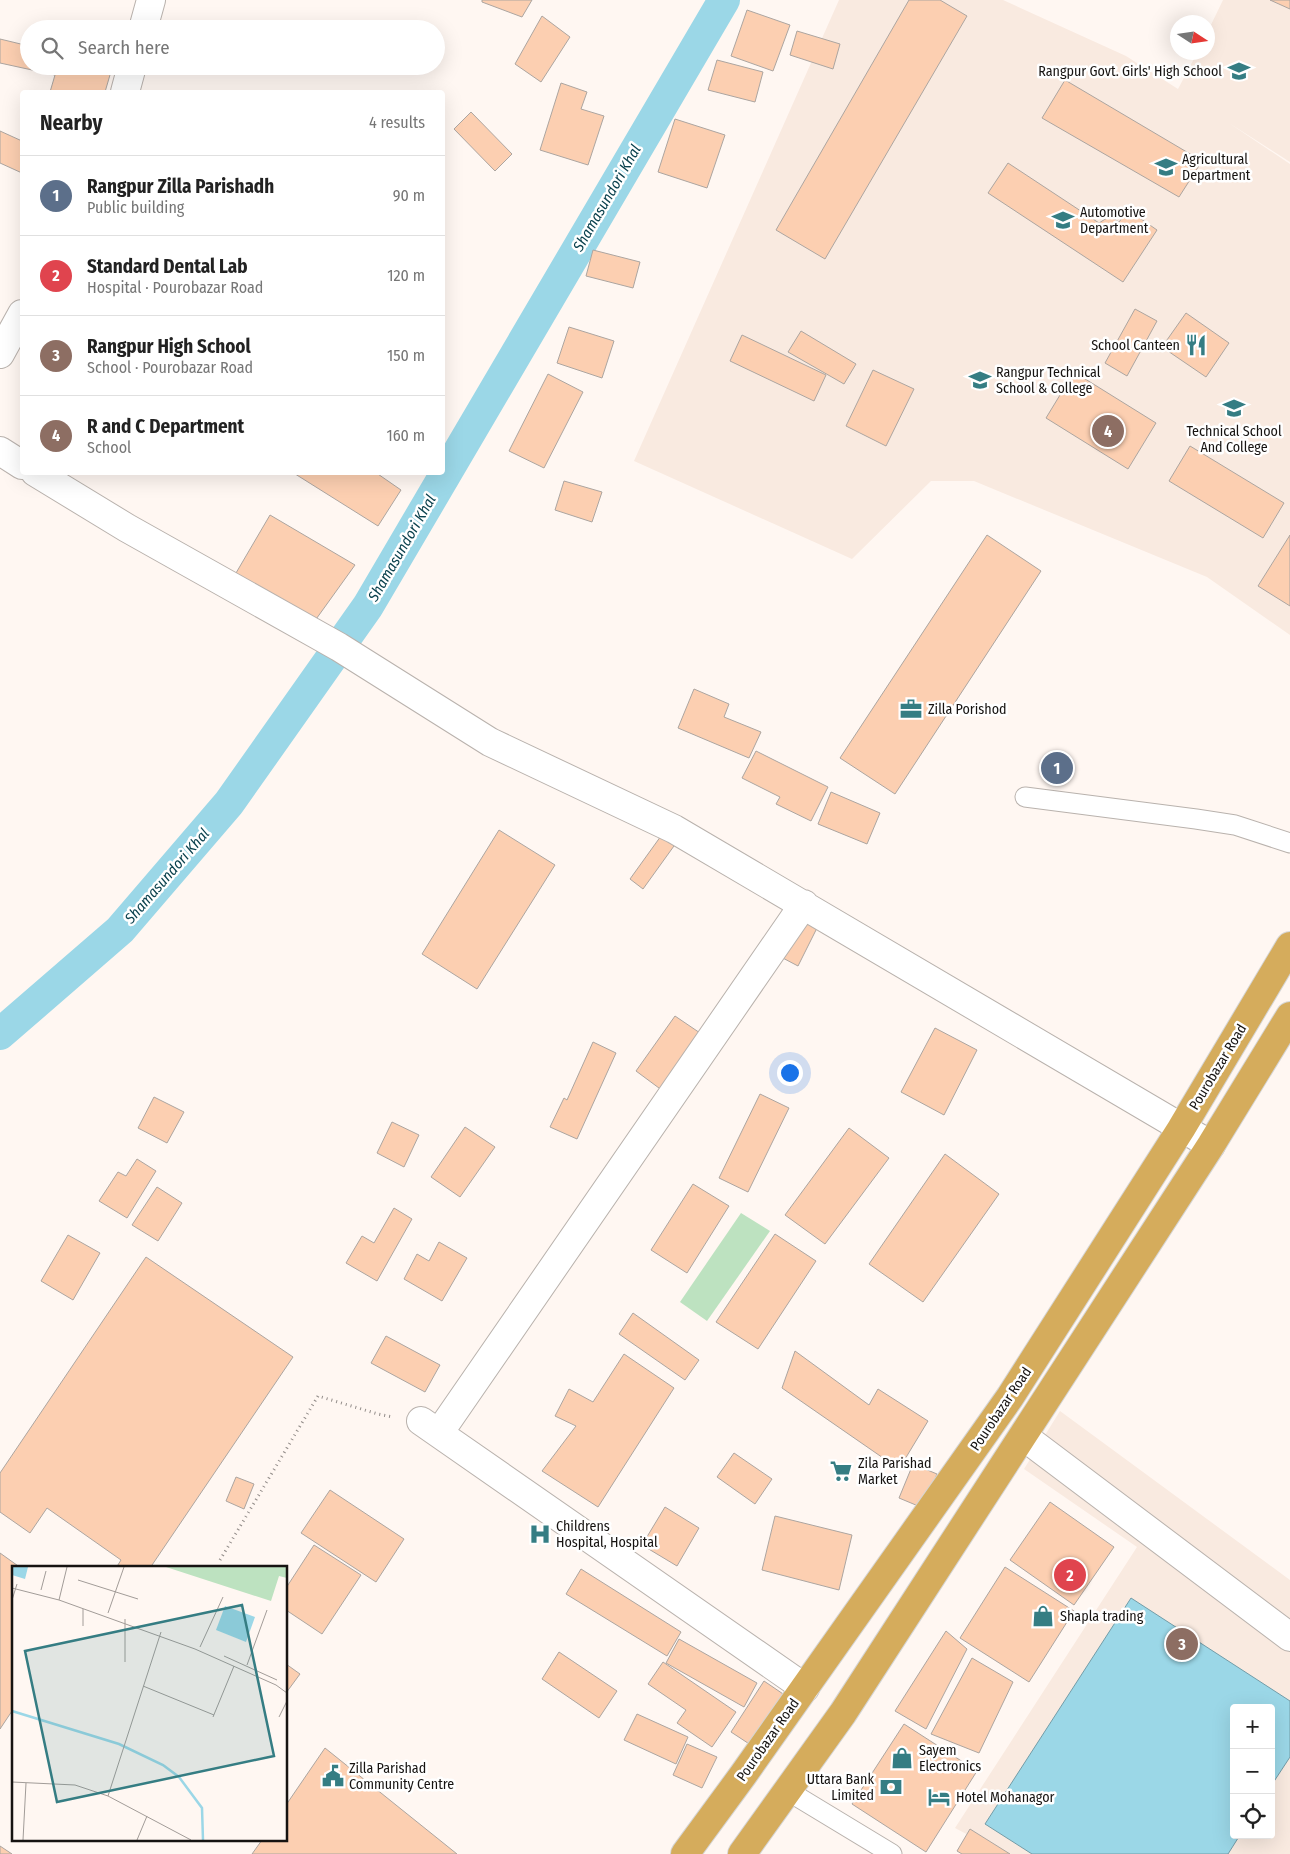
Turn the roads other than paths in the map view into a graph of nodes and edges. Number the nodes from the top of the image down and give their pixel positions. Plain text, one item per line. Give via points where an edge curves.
1 (151, 0) edge
2 (145, 20) edge
3 (130, 75) edge
4 (126, 90) edge
5 (20, 318) edge
6 (0, 354) edge
7 (0, 452) edge
8 (20, 464) edge
9 (40, 475) edge
10 (1025, 798) dead end
11 (1290, 843) edge
12 (804, 904) junction
13 (1290, 946) edge
14 (1290, 1016) edge
15 (1181, 1128) junction
16 (1211, 1145) junction
17 (1023, 1436) junction
18 (1290, 1637) edge
19 (805, 1688) junction
20 (788, 1791) junction
21 (686, 1854) edge
22 (742, 1854) edge
23 (892, 1854) edge

1 - 2 street
3 - 4 street
5 - 6 street
7 - 8 street
9 - 12 street via 339,647 490,742 674,829
10 - 11 lane via 1235,825
12 - 15 street
12 - 19 street via 430,1427
13 - 15 highway, Pourobazar Road
14 - 16 highway
15 - 16 street
15 - 19 highway, Pourobazar Road via 1010,1397
16 - 17 highway
17 - 18 street
17 - 20 highway via 848,1705
19 - 21 highway, Pourobazar Road
20 - 22 highway
20 - 23 lane

